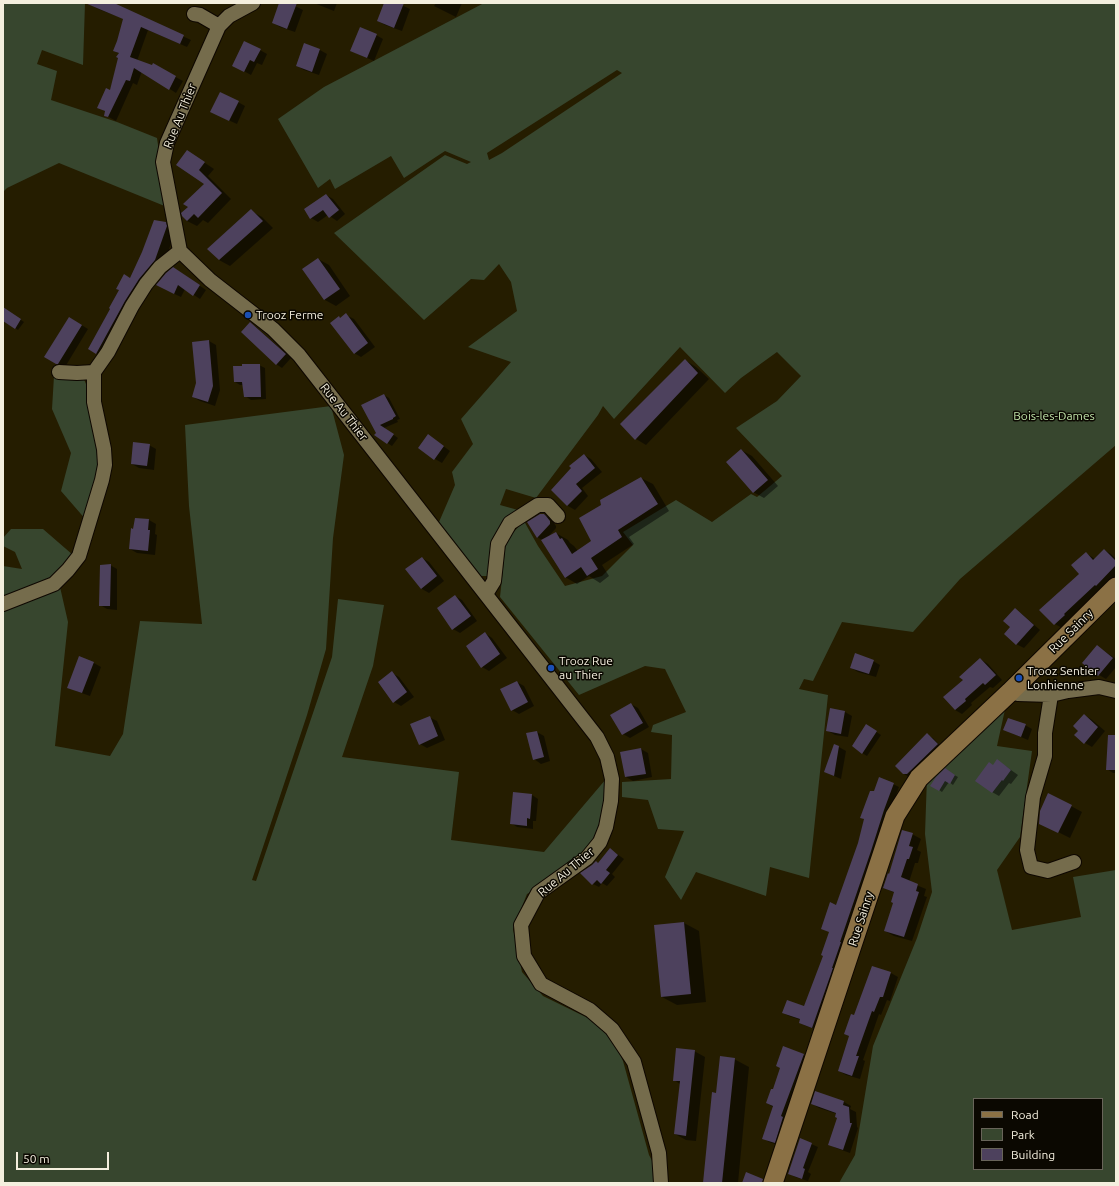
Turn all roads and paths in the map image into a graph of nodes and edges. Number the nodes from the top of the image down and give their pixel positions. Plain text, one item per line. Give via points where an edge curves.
1 (253, 3) edge
2 (194, 14) dead end
3 (219, 26) junction
4 (180, 251) junction
5 (59, 372) dead end
6 (94, 372) junction
7 (558, 516) dead end
8 (1116, 586) edge
9 (486, 594) junction
10 (3, 604) edge
11 (1116, 691) edge
12 (1010, 692) junction
13 (1051, 695) junction
14 (1074, 862) dead end
15 (661, 1183) edge
16 (773, 1183) edge

1 - 3 street, Rue Au Thier via 229,16
2 - 3 street
3 - 4 street, Rue Au Thier via 167,143 163,162
4 - 6 street via 160,267 146,284
4 - 9 street, Rue Au Thier via 210,280 274,329 299,355
5 - 6 street
6 - 10 street via 94,402 105,465 79,556 54,584
7 - 9 street via 548,505 538,505 510,523 498,544 494,582
8 - 12 street, Rue Sainry
9 - 15 street, Rue Au Thier via 597,737 607,757 612,779 606,828 600,842 587,858 538,893 521,925 524,956 541,984 590,1010 612,1029 634,1062 659,1153
11 - 13 street via 1099,687
12 - 13 street
12 - 16 street, Rue Sainry via 919,778 895,816
13 - 14 street via 1045,733 1045,756 1033,797 1027,850 1031,867 1048,871

